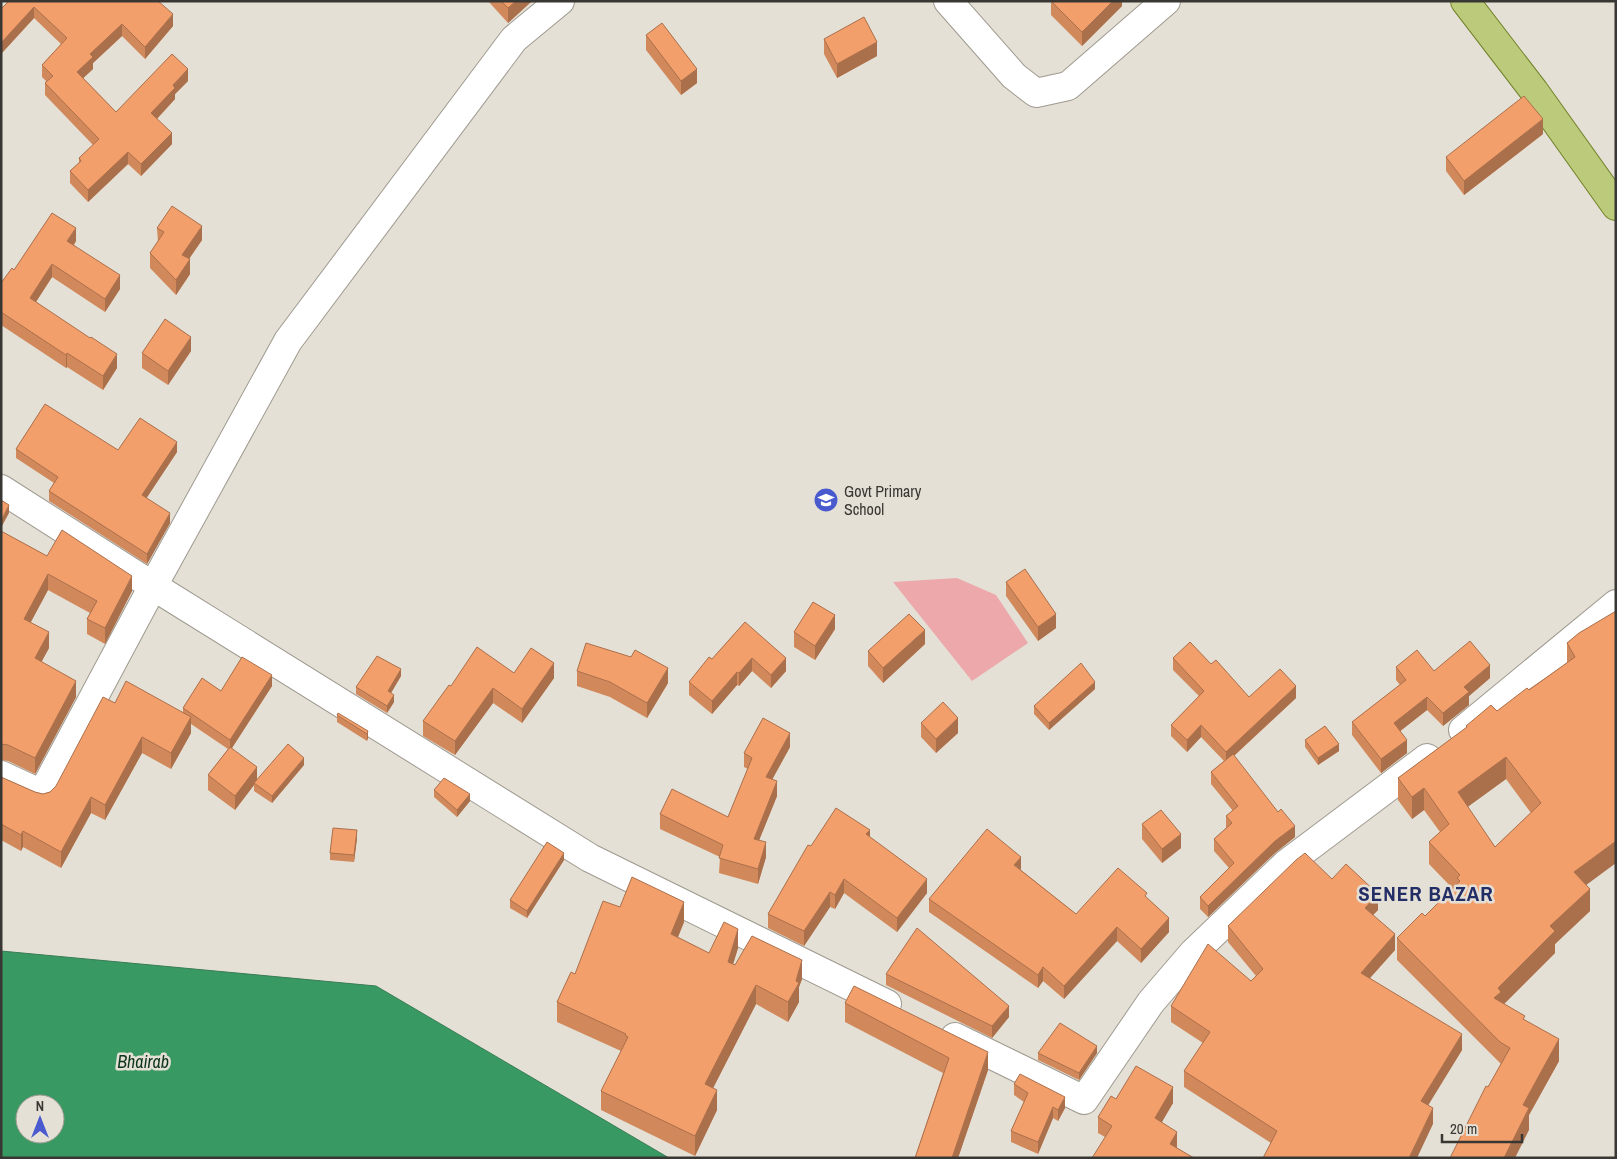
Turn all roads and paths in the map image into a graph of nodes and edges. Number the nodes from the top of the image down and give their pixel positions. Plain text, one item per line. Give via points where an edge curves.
1 (560, 1) edge
2 (948, 1) edge
3 (1166, 1) edge
4 (1465, 1) edge
5 (1616, 206) edge
6 (1, 489) edge
7 (153, 586) junction
8 (1616, 604) edge
9 (1, 775) edge
10 (908, 1014) edge
11 (934, 1027) edge

1 - 7 street via 514,39 288,341
2 - 3 street via 1014,76 1036,93 1068,86
4 - 5 main road
6 - 7 street
7 - 9 street via 42,794
7 - 10 street via 590,858
8 - 11 street via 1457,735 1286,864 1188,960 1151,1002 1084,1100

